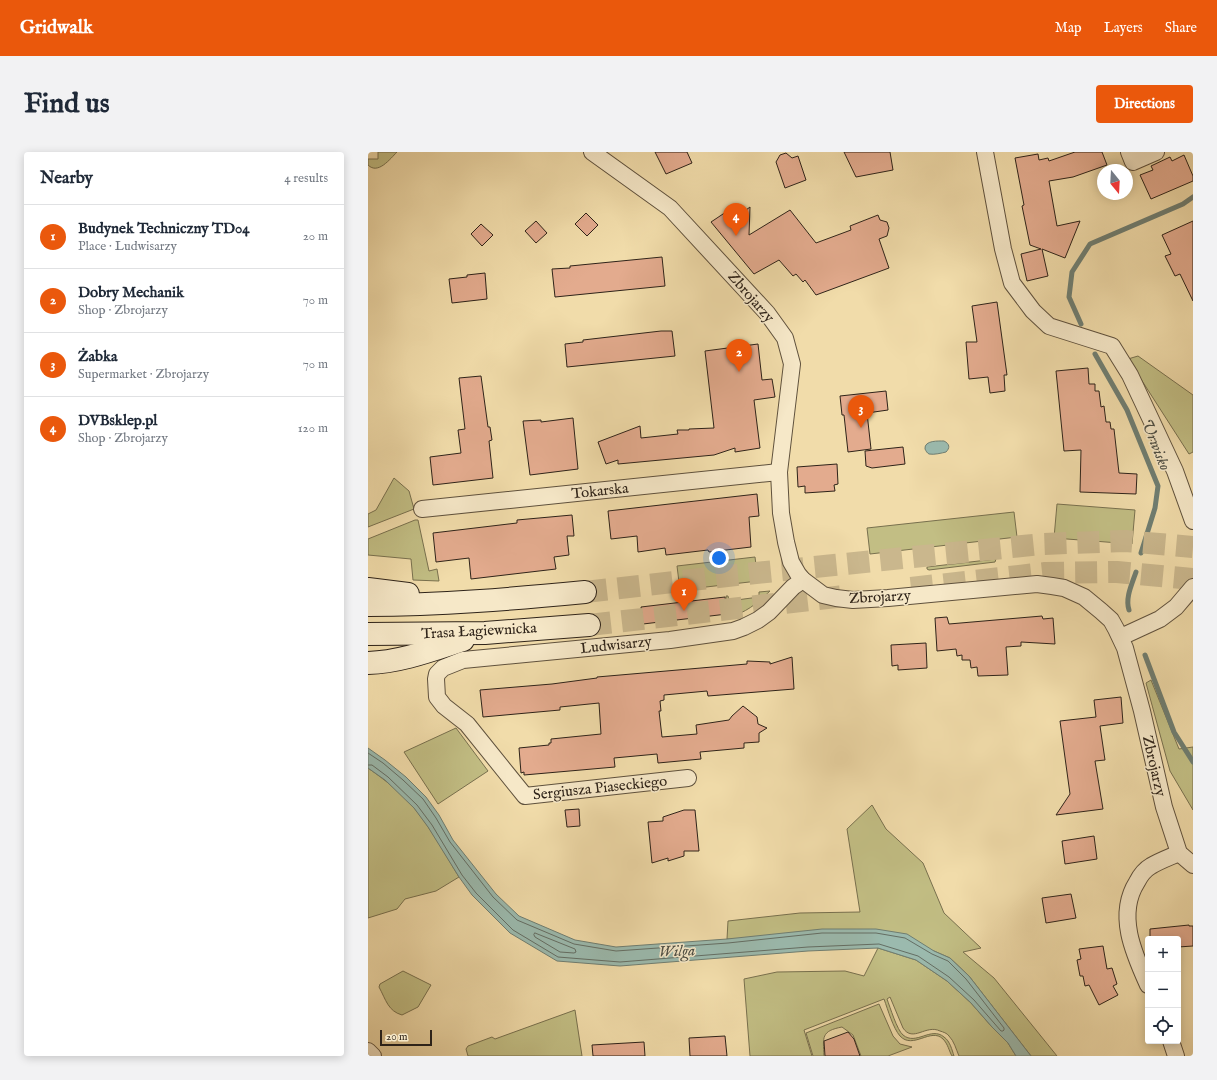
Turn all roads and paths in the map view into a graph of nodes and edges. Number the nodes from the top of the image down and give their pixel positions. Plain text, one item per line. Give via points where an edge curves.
1 (592, 152) edge
2 (985, 152) edge
3 (1128, 152) edge
4 (1156, 152) edge
5 (779, 472) junction
6 (1186, 482) edge
7 (422, 509) dead end
8 (1193, 521) edge
9 (803, 580) junction
10 (1193, 587) edge
11 (368, 589) edge
12 (585, 592) tunnel mouth
13 (478, 602) junction
14 (368, 606) edge
15 (589, 625) tunnel mouth
16 (485, 633) junction
17 (368, 634) edge
18 (1121, 637) junction
19 (368, 663) edge
20 (437, 697) joint
21 (688, 778) dead end
22 (1179, 853) junction
23 (1193, 865) edge
24 (1145, 978) edge
25 (1172, 1044) edge
26 (368, 1052) edge
27 (373, 1056) edge
28 (1176, 1056) edge

1 - 5 street, Zbrojarzy via 670,208 767,313 785,338 792,364
2 - 6 street via 1012,283 1033,311 1049,326 1112,346 1130,375 1175,471
3 - 4 street via 1133,162
5 - 7 street, Tokarska
5 - 9 street, Zbrojarzy via 781,513 786,542 791,562
6 - 8 street
9 - 18 street, Zbrojarzy via 824,595 853,600 1028,585 1052,586 1070,590 1089,600 1110,620
9 - 20 street, Ludwisarzy via 758,620 733,630 670,640 455,662 442,668 437,674
10 - 18 street via 1176,608 1160,620
11 - 13 main road
12 - 13 main road, Trasa Łagiewnicka
13 - 14 main road, Trasa Łagiewnicka
15 - 16 main road, Trasa Łagiewnicka
16 - 17 main road, Trasa Łagiewnicka
16 - 19 main road via 422,654 394,661
18 - 22 street, Zbrojarzy via 1142,711 1164,807
20 - 21 street, Sergiusza Piaseckiego via 444,706 467,724 525,796
22 - 23 street
22 - 24 street via 1151,866 1142,874 1128,902 1130,938
25 - 28 street
26 - 27 street

